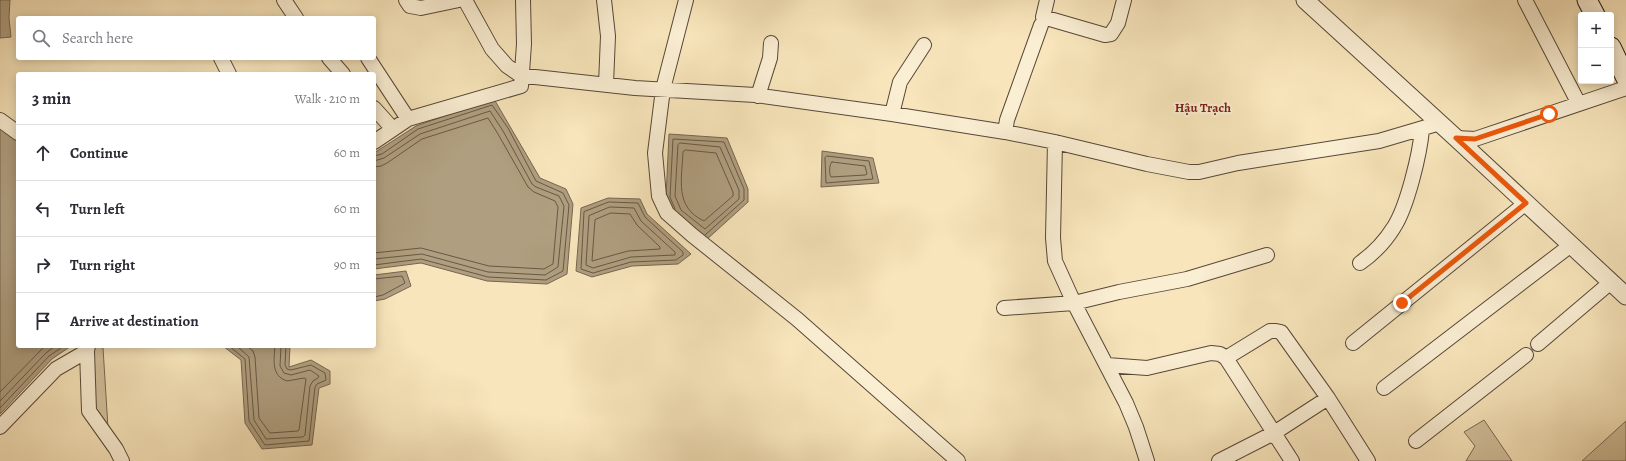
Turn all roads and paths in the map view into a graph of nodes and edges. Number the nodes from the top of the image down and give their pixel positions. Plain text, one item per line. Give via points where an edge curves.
1 (284, 0) edge
2 (406, 0) edge
3 (459, 0) edge
4 (465, 0) edge
5 (523, 0) edge
6 (604, 0) edge
7 (686, 0) edge
8 (1047, 0) edge
9 (1124, 0) edge
10 (1305, 0) edge
11 (1524, 0) edge
12 (1587, 0) edge
13 (1593, 12) edge
14 (295, 16) edge
15 (1041, 25) dead end
16 (771, 43) dead end
17 (924, 45) dead end
18 (1611, 48) edge
19 (222, 60) edge
20 (331, 60) edge
21 (369, 60) edge
22 (228, 72) edge
23 (341, 72) edge
24 (523, 77) junction
25 (1626, 78) edge
26 (606, 84) junction
27 (1626, 88) edge
28 (663, 89) junction
29 (758, 96) junction
30 (1579, 104) junction
31 (376, 110) edge
32 (892, 114) junction
33 (408, 119) junction
34 (0, 120) edge
35 (1440, 123) junction
36 (392, 128) junction
37 (1422, 129) junction
38 (16, 132) edge
39 (1005, 132) junction
40 (1456, 138) junction
41 (376, 140) edge
42 (1054, 142) junction
43 (1526, 203) junction
44 (1571, 245) junction
45 (1267, 255) dead end
46 (1360, 263) dead end
47 (1611, 282) junction
48 (1626, 296) edge
49 (1074, 303) junction
50 (1004, 308) dead end
51 (1353, 343) dead end
52 (1538, 344) dead end
53 (88, 349) edge
54 (1526, 355) dead end
55 (1226, 358) junction
56 (1107, 366) junction
57 (1384, 388) dead end
58 (1328, 398) junction
59 (0, 427) edge
60 (1274, 432) junction
61 (1416, 441) dead end
62 (122, 461) edge
63 (958, 461) edge
64 (1147, 461) edge
65 (1218, 461) edge
66 (1292, 461) edge
67 (1368, 461) edge

1 - 14 street
2 - 3 street via 410,6 421,8
4 - 24 street via 492,49
5 - 24 street
6 - 26 street via 608,36
7 - 28 street
8 - 9 street via 1043,17 1105,35 1111,34 1116,28
10 - 35 street
11 - 30 street
12 - 13 main road
15 - 39 street
16 - 29 street via 770,58
17 - 32 street via 900,82
18 - 25 main road
19 - 22 street
20 - 23 street
21 - 33 street
24 - 26 street
24 - 33 street via 521,86
26 - 28 street
27 - 30 street
28 - 29 street
28 - 63 street via 655,153 659,196 667,213 797,319
29 - 32 street
30 - 40 street via 1475,139
31 - 36 street
32 - 39 street
33 - 36 street
34 - 38 street
35 - 37 street
35 - 40 street
36 - 41 street
37 - 42 street via 1379,141 1238,163 1199,172 1147,164
37 - 46 street via 1417,160 1399,219 1370,256
39 - 42 street
40 - 43 street
42 - 49 street via 1053,253
43 - 44 street
43 - 51 street
44 - 47 street
44 - 57 street
45 - 49 street via 1187,279
47 - 48 street
47 - 52 street
49 - 50 street
49 - 56 street
53 - 59 street via 56,369
53 - 62 street via 89,411
54 - 61 street
55 - 56 street via 1211,353 1146,368
55 - 58 street via 1270,331 1281,332
55 - 60 street
56 - 64 street via 1136,426
58 - 60 street
58 - 67 street
60 - 65 street
60 - 66 street

